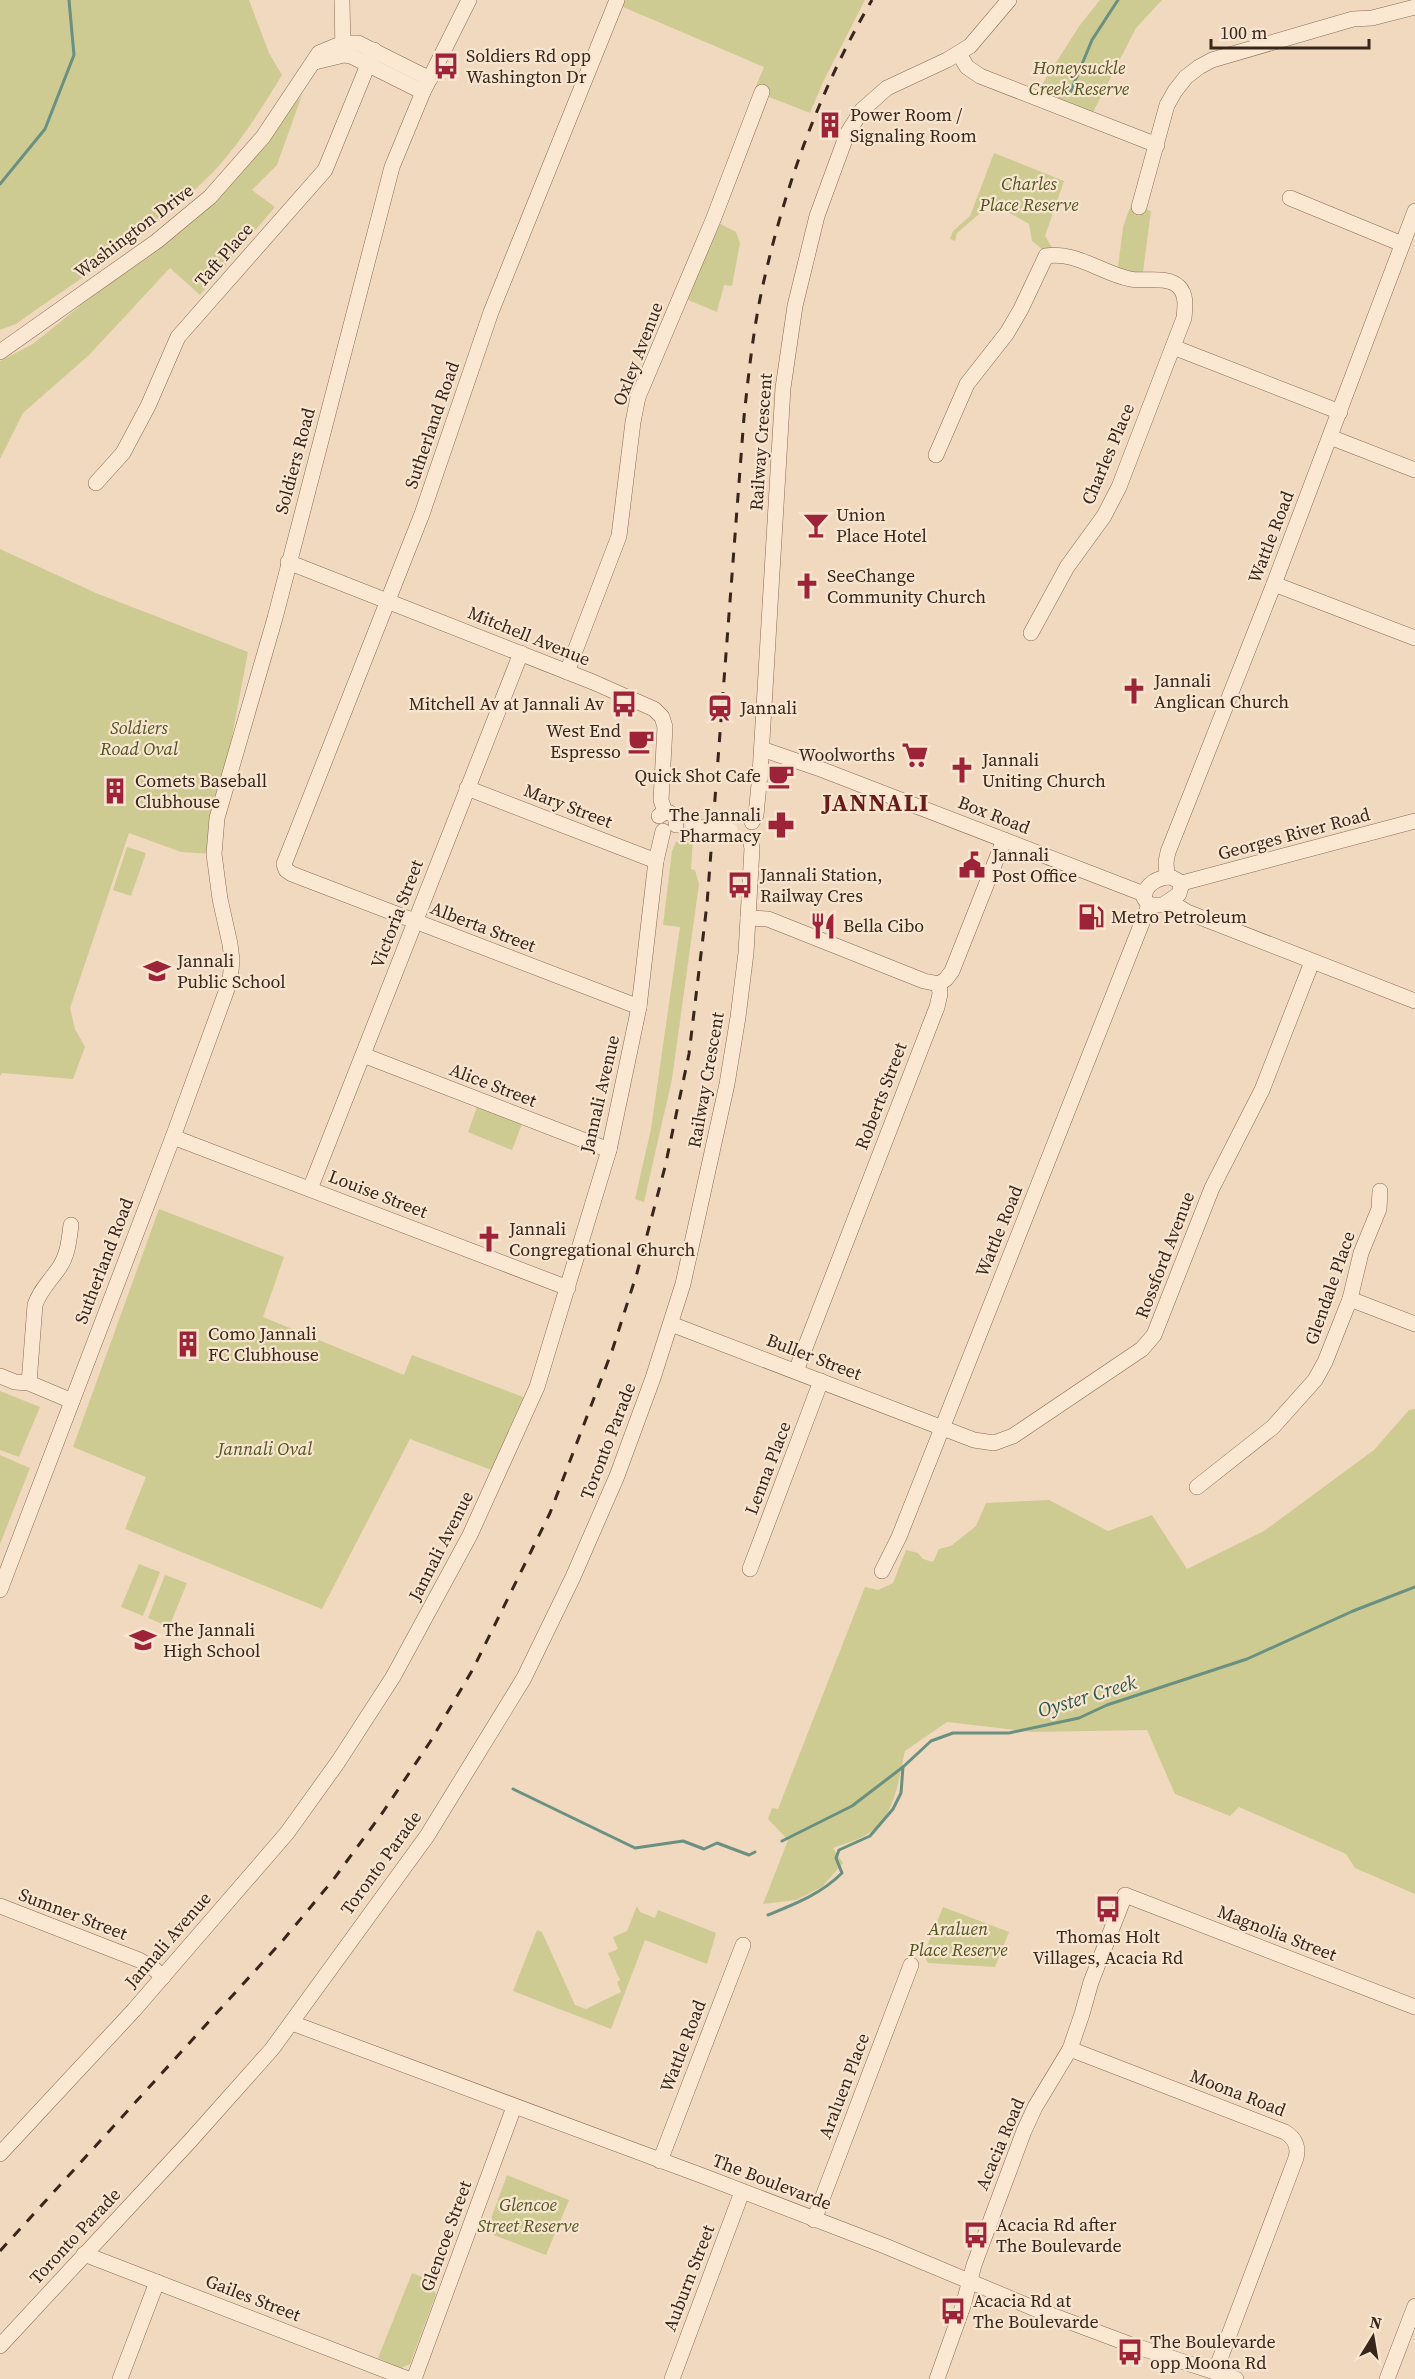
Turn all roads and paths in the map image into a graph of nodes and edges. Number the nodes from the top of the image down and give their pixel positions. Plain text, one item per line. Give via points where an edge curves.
1 (342, 0) edge
2 (469, 0) edge
3 (617, 0) edge
4 (1009, 0) edge
5 (1415, 7) edge
6 (343, 49) junction
7 (959, 54) junction
8 (371, 57) junction
9 (427, 86) junction
10 (762, 92) dead end
11 (1157, 145) junction
12 (1290, 198) dead end
13 (1139, 207) dead end
14 (1415, 211) edge
15 (1408, 240) edge
16 (1173, 347) junction
17 (0, 352) edge
18 (1340, 412) junction
19 (1330, 437) junction
20 (936, 455) dead end
21 (1415, 470) edge
22 (96, 483) dead end
23 (288, 562) junction
24 (1274, 584) junction
25 (387, 601) junction
26 (1031, 633) dead end
27 (1415, 639) edge
28 (521, 653) junction
29 (567, 672) junction
30 (762, 749) junction
31 (467, 788) junction
32 (665, 812) joint
33 (1415, 821) edge
34 (669, 828) junction
35 (744, 831) junction
36 (1004, 840) junction
37 (656, 861) junction
38 (284, 864) joint
39 (1167, 877) junction
40 (1182, 883) junction
41 (1146, 899) junction
42 (1173, 900) junction
43 (748, 918) junction
44 (414, 921) junction
45 (230, 944) joint
46 (1312, 962) junction
47 (939, 984) junction
48 (1415, 1001) edge
49 (639, 1007) junction
50 (363, 1055) junction
51 (173, 1137) junction
52 (609, 1150) junction
53 (310, 1189) junction
54 (1380, 1191) dead end
55 (71, 1225) dead end
56 (568, 1288) junction
57 (1350, 1299) junction
58 (671, 1324) junction
59 (1415, 1324) edge
60 (796, 1371) junction
61 (0, 1376) edge
62 (821, 1381) junction
63 (29, 1383) junction
64 (72, 1401) junction
65 (942, 1428) junction
66 (1197, 1487) dead end
67 (750, 1569) dead end
68 (882, 1570) dead end
69 (2, 1580) edge
70 (1125, 1895) joint
71 (0, 1906) edge
72 (743, 1945) dead end
73 (911, 1965) dead end
74 (163, 1977) junction
75 (1415, 2007) edge
76 (292, 2023) junction
77 (1070, 2049) junction
78 (514, 2107) junction
79 (0, 2154) edge
80 (660, 2161) junction
81 (742, 2192) junction
82 (814, 2220) junction
83 (84, 2254) junction
84 (969, 2281) junction
85 (157, 2282) junction
86 (1415, 2306) edge
87 (0, 2346) edge
88 (1215, 2372) junction
89 (377, 2373) edge
90 (120, 2379) edge
91 (408, 2379) edge
92 (414, 2379) edge
93 (672, 2379) edge
94 (937, 2379) edge
95 (1236, 2379) edge
96 (1387, 2379) edge

1 - 6 street
2 - 9 street, Soldiers Road
3 - 25 street, Sutherland Road via 491,312 441,461
4 - 7 street, Railway Crescent via 979,37
5 - 11 street via 1353,19 1199,67 1174,91
6 - 8 street
6 - 17 street, Washington Drive via 319,53 263,137 210,197 157,241
7 - 11 street via 980,76
7 - 30 street, Railway Crescent via 887,88 862,110 847,134 817,216 795,306 780,425
8 - 9 street
8 - 22 street, Taft Place via 324,170 178,337 123,453
9 - 23 street, Soldiers Road via 387,184
10 - 29 street, Oxley Avenue via 639,397 619,536
11 - 13 street
12 - 15 street
14 - 15 street, Wattle Road
15 - 18 street, Wattle Road
16 - 18 street
16 - 20 street, Charles Place via 1186,300 1179,287 1165,281 1129,279 1056,254 1046,256 1022,309 967,384
16 - 26 street, Charles Place via 1119,487 1104,516 1067,567
18 - 19 street, Wattle Road
19 - 21 street
19 - 24 street, Wattle Road
23 - 25 street, Mitchell Avenue
23 - 45 street, Soldiers Road via 217,818 214,854
24 - 27 street
24 - 39 street, Wattle Road via 1168,852
25 - 28 street, Mitchell Avenue
25 - 38 street, Sutherland Road
28 - 29 street, Mitchell Avenue
28 - 31 street, Victoria Street
29 - 32 street, Mitchell Avenue via 643,703 662,717 665,732 661,800
30 - 35 street, Railway Crescent via 756,815
30 - 36 street, Box Road
31 - 37 street, Mary Street
31 - 44 street, Victoria Street
32 - 34 street, Jannali Avenue via 659,816 658,827
33 - 40 street, Georges River Road
34 - 35 street, bridge
34 - 37 street, Jannali Avenue
35 - 43 street, Railway Crescent via 752,848
36 - 41 street, Box Road
36 - 47 street, Roberts Street via 952,971
37 - 49 street, Jannali Avenue
38 - 44 street, Alberta Street via 291,874
39 - 40 street
39 - 41 street via 1152,883
40 - 42 street via 1182,890
41 - 42 street via 1157,906
41 - 65 street, Wattle Road
42 - 46 street via 1187,912
43 - 47 street via 768,919
43 - 58 street, Railway Crescent via 727,1084 693,1246
44 - 49 street, Alberta Street
44 - 50 street, Victoria Street
45 - 51 street, Sutherland Road via 230,981
46 - 48 street
46 - 65 street, Rossford Avenue via 1262,1090 1216,1178 1154,1335 1142,1349 1004,1441 984,1443
47 - 60 street, Roberts Street via 937,1007
49 - 52 street, Jannali Avenue
50 - 52 street, Alice Street
50 - 53 street, Victoria Street
51 - 53 street, Louise Street
51 - 64 street, Sutherland Road
52 - 56 street, Jannali Avenue
53 - 56 street, Louise Street
54 - 57 street, Glendale Place via 1379,1209 1361,1253
55 - 63 street via 67,1252 35,1305
56 - 74 street, Jannali Avenue via 537,1387 520,1425 470,1535 393,1677 287,1833
57 - 59 street
57 - 66 street, Glendale Place via 1325,1362 1309,1388 1273,1426
58 - 60 street, Buller Street
58 - 76 street, Toronto Parade via 617,1476 524,1678 426,1836
60 - 62 street, Buller Street
61 - 63 street
62 - 65 street, Buller Street
62 - 67 street, Lenna Place
63 - 64 street
64 - 69 street, Sutherland Road
65 - 68 street, Wattle Road
70 - 75 street, Magnolia Street
70 - 77 street, Acacia Road
71 - 74 street, Sumner Street via 139,1960
72 - 80 street, Wattle Road
73 - 82 street, Araluen Place
74 - 79 street, Jannali Avenue
76 - 78 street, The Boulevarde
76 - 83 street, Toronto Parade via 191,2140
77 - 84 street, Acacia Road via 1027,2123
77 - 88 street, Moona Road via 1285,2132 1297,2147
78 - 80 street, The Boulevarde
78 - 92 street, Glencoe Street
80 - 81 street, The Boulevarde
81 - 82 street, The Boulevarde
81 - 93 street, Auburn Street
82 - 84 street, The Boulevarde
83 - 85 street, Gailes Street
83 - 87 street, Toronto Parade
84 - 88 street, The Boulevarde via 1110,2337
84 - 94 street, Acacia Road
85 - 89 street, Gailes Street
85 - 90 street
86 - 96 street
88 - 95 street, The Boulevarde
89 - 91 street, Gailes Street

